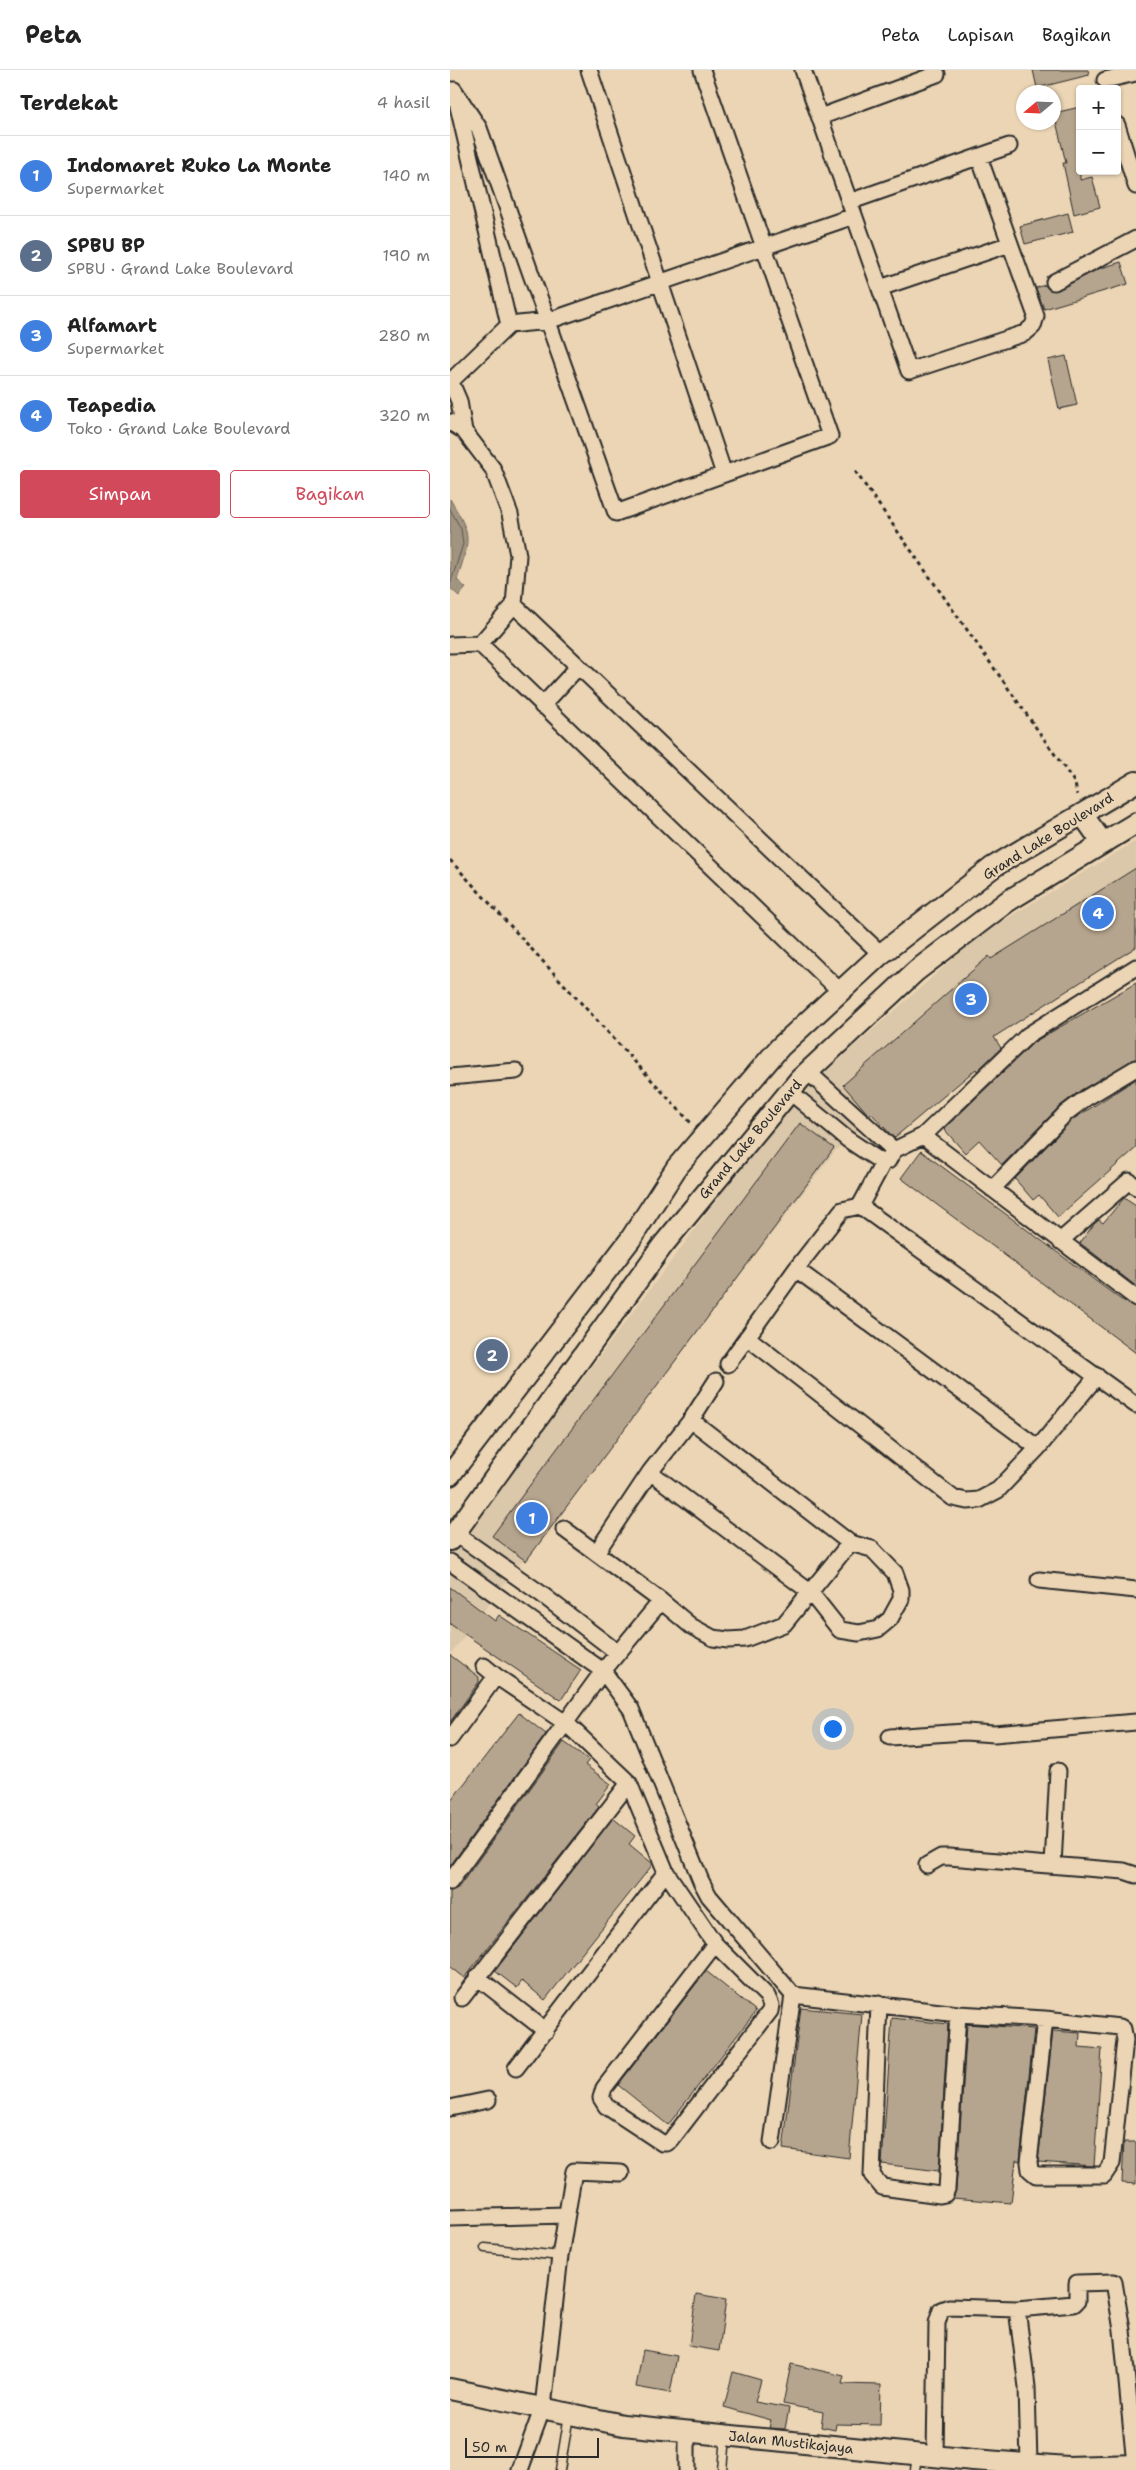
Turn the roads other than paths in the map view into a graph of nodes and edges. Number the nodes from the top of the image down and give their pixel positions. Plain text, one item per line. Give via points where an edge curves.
1 (702, 70) edge
2 (803, 70) edge
3 (592, 71) edge
4 (1136, 73) edge
5 (937, 74) dead end
6 (907, 77) edge
7 (1105, 80) edge
8 (452, 90) edge
9 (820, 117) junction
10 (1119, 130) edge
11 (1009, 146) dead end
12 (979, 157) junction
13 (1136, 186) edge
14 (849, 202) junction
15 (854, 216) junction
16 (1136, 239) edge
17 (1010, 244) junction
18 (764, 247) junction
19 (1054, 282) dead end
20 (660, 283) junction
21 (880, 288) junction
22 (548, 321) junction
23 (509, 325) junction
24 (450, 380) edge
25 (450, 422) edge
26 (464, 431) junction
27 (724, 474) junction
28 (514, 605) junction
29 (480, 644) junction
30 (450, 645) edge
31 (578, 667) junction
32 (542, 706) junction
33 (1136, 782) edge
34 (1082, 814) junction
35 (1136, 823) edge
36 (1102, 842) junction
37 (881, 954) junction
38 (1136, 967) edge
39 (840, 991) junction
40 (1136, 1068) edge
41 (516, 1071) dead end
42 (808, 1072) junction
43 (450, 1077) edge
44 (789, 1091) junction
45 (923, 1136) junction
46 (894, 1150) junction
47 (882, 1164) junction
48 (1134, 1181) edge
49 (992, 1189) junction
50 (860, 1206) junction
51 (1060, 1241) junction
52 (796, 1269) junction
53 (1136, 1298) edge
54 (747, 1337) junction
55 (728, 1364) dead end
56 (1097, 1376) junction
57 (716, 1381) dead end
58 (1136, 1405) edge
59 (691, 1420) junction
60 (1038, 1448) junction
61 (650, 1472) junction
62 (450, 1475) edge
63 (564, 1529) dead end
64 (453, 1537) edge
65 (850, 1543) junction
66 (596, 1553) junction
67 (450, 1562) edge
68 (1039, 1580) dead end
69 (1136, 1590) edge
70 (810, 1592) junction
71 (540, 1593) junction
72 (661, 1601) junction
73 (523, 1615) junction
74 (618, 1653) junction
75 (484, 1666) dead end
76 (603, 1671) junction
77 (496, 1676) junction
78 (1136, 1722) edge
79 (566, 1724) junction
80 (890, 1737) dead end
81 (450, 1739) edge
82 (1058, 1771) dead end
83 (629, 1783) junction
84 (927, 1865) dead end
85 (1052, 1865) junction
86 (666, 1872) junction
87 (1136, 1876) edge
88 (450, 1882) edge
89 (715, 1944) junction
90 (477, 1977) junction
91 (793, 1995) junction
92 (462, 1998) dead end
93 (879, 2004) junction
94 (958, 2014) junction
95 (1045, 2019) junction
96 (546, 2031) junction
97 (516, 2068) dead end
98 (488, 2100) dead end
99 (450, 2108) edge
100 (772, 2142) dead end
101 (622, 2173) dead end
102 (566, 2214) junction
103 (450, 2218) edge
104 (485, 2248) dead end
105 (560, 2256) junction
106 (1017, 2309) junction
107 (1129, 2330) edge
108 (450, 2389) edge
109 (543, 2407) junction
110 (570, 2412) junction
111 (687, 2432) junction
112 (726, 2436) junction
113 (923, 2460) edge
114 (1029, 2464) junction
115 (1135, 2465) edge
116 (1068, 2469) edge
117 (520, 2470) edge
118 (560, 2470) edge
119 (687, 2470) edge
120 (722, 2470) edge

1 - 18 street
2 - 9 street
3 - 20 street
4 - 7 street
5 - 6 street
6 - 9 street
8 - 22 street via 479,128
8 - 23 street
9 - 14 street
10 - 13 street
11 - 12 street
12 - 14 street
12 - 17 street
14 - 15 street
15 - 18 street
15 - 21 street
16 - 19 street
17 - 21 street
17 - 21 street via 1036,316 1033,326 1016,336 910,371
18 - 20 street
18 - 27 street via 830,436
20 - 22 street
20 - 27 street
22 - 23 street
22 - 27 street via 616,513
23 - 24 street
24 - 26 street via 459,401
25 - 26 street
26 - 28 street via 493,469 510,514 518,555
28 - 29 street
28 - 31 street
29 - 30 street
29 - 32 street
31 - 32 street
31 - 37 street
32 - 39 street
33 - 34 street, Grand Lake Boulevard
34 - 36 street
34 - 37 street, Grand Lake Boulevard via 993,867
35 - 36 street, Grand Lake Boulevard
36 - 42 street, Grand Lake Boulevard via 1008,901 916,972
37 - 39 street, Grand Lake Boulevard
38 - 45 street via 1028,1035
39 - 62 street, Grand Lake Boulevard via 780,1047 677,1167 630,1240
40 - 49 street via 1066,1113
41 - 43 street
42 - 44 street, Grand Lake Boulevard
42 - 46 street
44 - 47 street via 847,1140
44 - 64 street, Grand Lake Boulevard via 663,1245
45 - 46 street
45 - 49 street
46 - 47 street via 888,1161
47 - 50 street
48 - 51 street
49 - 51 street
50 - 52 street via 842,1210
50 - 56 street
51 - 53 street
52 - 54 street
52 - 60 street
54 - 55 street
54 - 60 street via 953,1498 967,1501 988,1496 998,1490
56 - 58 street
56 - 60 street
57 - 59 street
59 - 61 street
59 - 65 street
61 - 66 street
61 - 70 street
63 - 66 street
64 - 71 street
65 - 70 street
65 - 70 street via 872,1549 895,1573 902,1590 901,1599 890,1619 878,1629 859,1633 840,1630
66 - 72 street
67 - 73 street
68 - 69 street
70 - 72 street via 784,1624 745,1639 713,1638 691,1626
71 - 73 street
71 - 74 street
72 - 74 street
73 - 76 street
74 - 76 street
75 - 77 street
76 - 79 street
76 - 91 street via 631,1709 709,1896
77 - 79 street
77 - 81 street
78 - 80 street via 994,1734 965,1732
79 - 83 street
79 - 88 street
82 - 85 street
83 - 86 street
83 - 90 street
84 - 85 street via 940,1857 949,1857
85 - 87 street via 1124,1871
86 - 89 street
86 - 96 street
89 - 89 street via 767,1996 770,2011 670,2140 662,2143 606,2106 601,2098 604,2088
90 - 92 street
90 - 96 street
91 - 93 street
91 - 100 street
93 - 94 street
93 - 94 street via 872,2174 882,2187 940,2195 947,2189
94 - 95 street
95 - 95 street via 1030,2170 1036,2175 1104,2175 1112,2163 1125,2032 1120,2027
96 - 97 street
98 - 99 street
101 - 102 street via 574,2171
102 - 103 street
102 - 105 street
104 - 105 lane
105 - 109 street
106 - 107 street via 1074,2304 1077,2301 1077,2283 1112,2281
106 - 113 street via 949,2307 941,2310
106 - 114 street via 1027,2387
107 - 115 street
108 - 109 street, Jalan Mustikajaya
109 - 110 street, Jalan Mustikajaya
109 - 117 street
110 - 111 street, Jalan Mustikajaya via 623,2425
110 - 118 lane
111 - 112 street, Jalan Mustikajaya
111 - 119 street
112 - 113 street, Jalan Mustikajaya
112 - 120 lane
113 - 114 street, Jalan Mustikajaya
114 - 116 street, Jalan Mustikajaya
115 - 116 street, Jalan Mustikajaya

